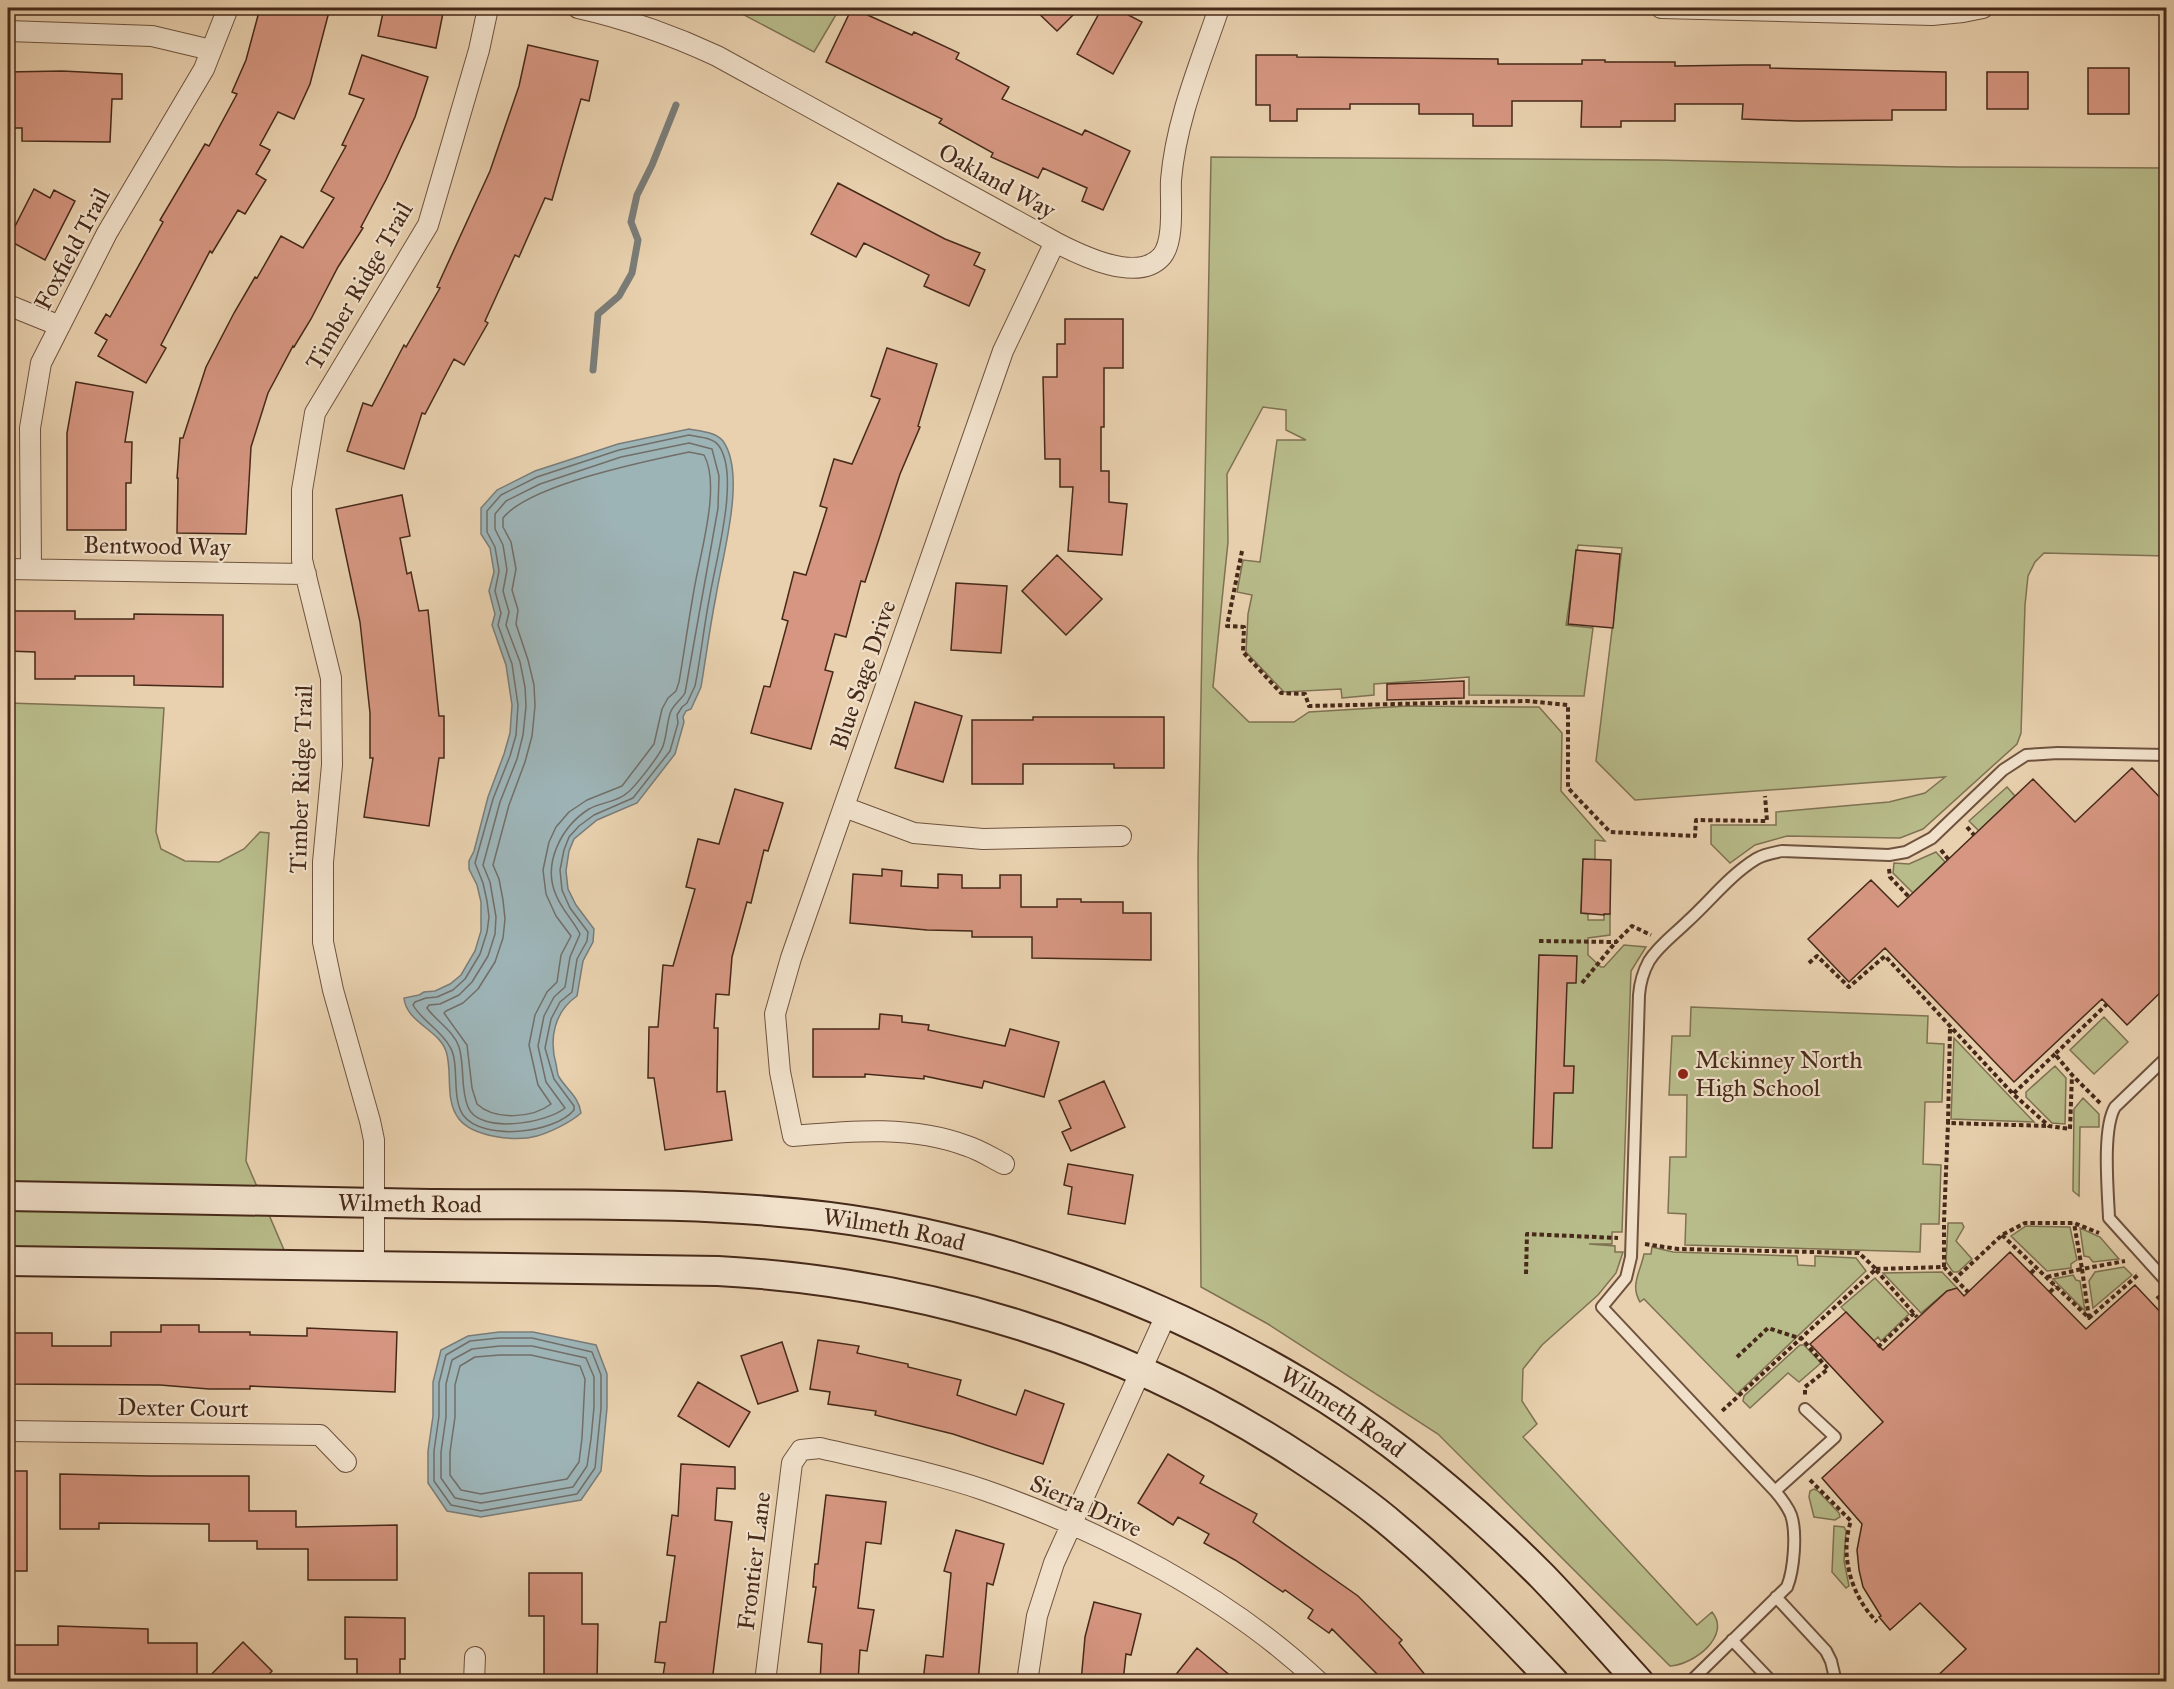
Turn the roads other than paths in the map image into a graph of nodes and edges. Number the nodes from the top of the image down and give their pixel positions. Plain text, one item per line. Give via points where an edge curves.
1 (228, 8) edge
2 (488, 8) edge
3 (578, 8) edge
4 (1219, 8) edge
5 (1661, 8) edge
6 (1983, 8) edge
7 (8, 31) edge
8 (211, 50) junction
9 (1055, 242) junction
10 (8, 305) edge
11 (60, 326) junction
12 (8, 569) edge
13 (31, 569) junction
14 (306, 574) junction
15 (2166, 755) edge
16 (844, 807) junction
17 (1121, 836) dead end
18 (2166, 1058) edge
19 (1005, 1164) dead end
20 (8, 1196) edge
21 (375, 1203) junction
22 (8, 1261) edge
23 (374, 1266) junction
24 (2166, 1281) edge
25 (1166, 1315) junction
26 (1141, 1370) junction
27 (1805, 1409) road end
28 (8, 1431) edge
29 (801, 1450) joint
30 (346, 1462) dead end
31 (1774, 1491) junction
32 (1070, 1525) junction
33 (1776, 1597) junction
34 (1732, 1640) junction
35 (475, 1657) dead end
36 (474, 1682) edge
37 (765, 1682) edge
38 (1027, 1682) edge
39 (1319, 1682) edge
40 (1554, 1682) edge
41 (1639, 1682) edge
42 (1690, 1682) edge
43 (1772, 1682) edge
44 (1836, 1682) edge

1 - 8 street, Foxfield Trail
2 - 14 street, Timber Ridge Trail via 428,225 315,413 302,490 302,560
3 - 9 street, Oakland Way via 630,20 717,56
4 - 9 street, Oakland Way via 1181,122 1172,179 1169,238 1162,256 1144,266 1123,267 1084,256
5 - 6 street via 1932,15
7 - 8 street via 152,36
8 - 11 street, Foxfield Trail via 204,69 107,233
9 - 16 street, Blue Sage Drive via 1003,351
10 - 11 street
11 - 13 street, Foxfield Trail via 41,363 30,428
12 - 13 street, Bentwood Way
13 - 14 street, Bentwood Way
14 - 21 street, Timber Ridge Trail via 331,678 332,765 323,862 323,942 370,1121
15 - 31 lane via 2026,755 2003,770 1932,838 1906,852 1767,854 1744,868 1651,958 1640,986 1631,1257 1626,1278 1602,1306
16 - 17 street via 914,833 983,839
16 - 19 street, Blue Sage Drive via 775,1014 780,1072 793,1136 857,1130 905,1132 968,1146
18 - 24 lane via 2122,1099 2111,1114 2108,1131 2109,1218
20 - 21 main road, Wilmeth Road
21 - 23 street, Timber Ridge Trail
21 - 25 main road, Wilmeth Road via 642,1206 829,1217 981,1247 1088,1282
22 - 23 main road
23 - 26 main road via 718,1271 824,1280 987,1314
25 - 26 street
25 - 41 main road, Wilmeth Road via 1308,1387 1407,1458 1466,1505 1544,1578
26 - 32 street
26 - 40 main road via 1225,1411 1354,1495 1455,1580
27 - 31 lane via 1835,1437
28 - 30 street, Dexter Court via 320,1435
29 - 32 street, Sierra Drive via 820,1448 930,1475 982,1490
29 - 37 street, Frontier Lane via 792,1463
31 - 33 lane via 1794,1525 1792,1574 1788,1587
32 - 38 street via 1044,1590
32 - 39 street, Sierra Drive via 1143,1559 1210,1597
33 - 34 lane
33 - 44 lane via 1826,1651
34 - 42 lane
34 - 43 lane
35 - 36 street

